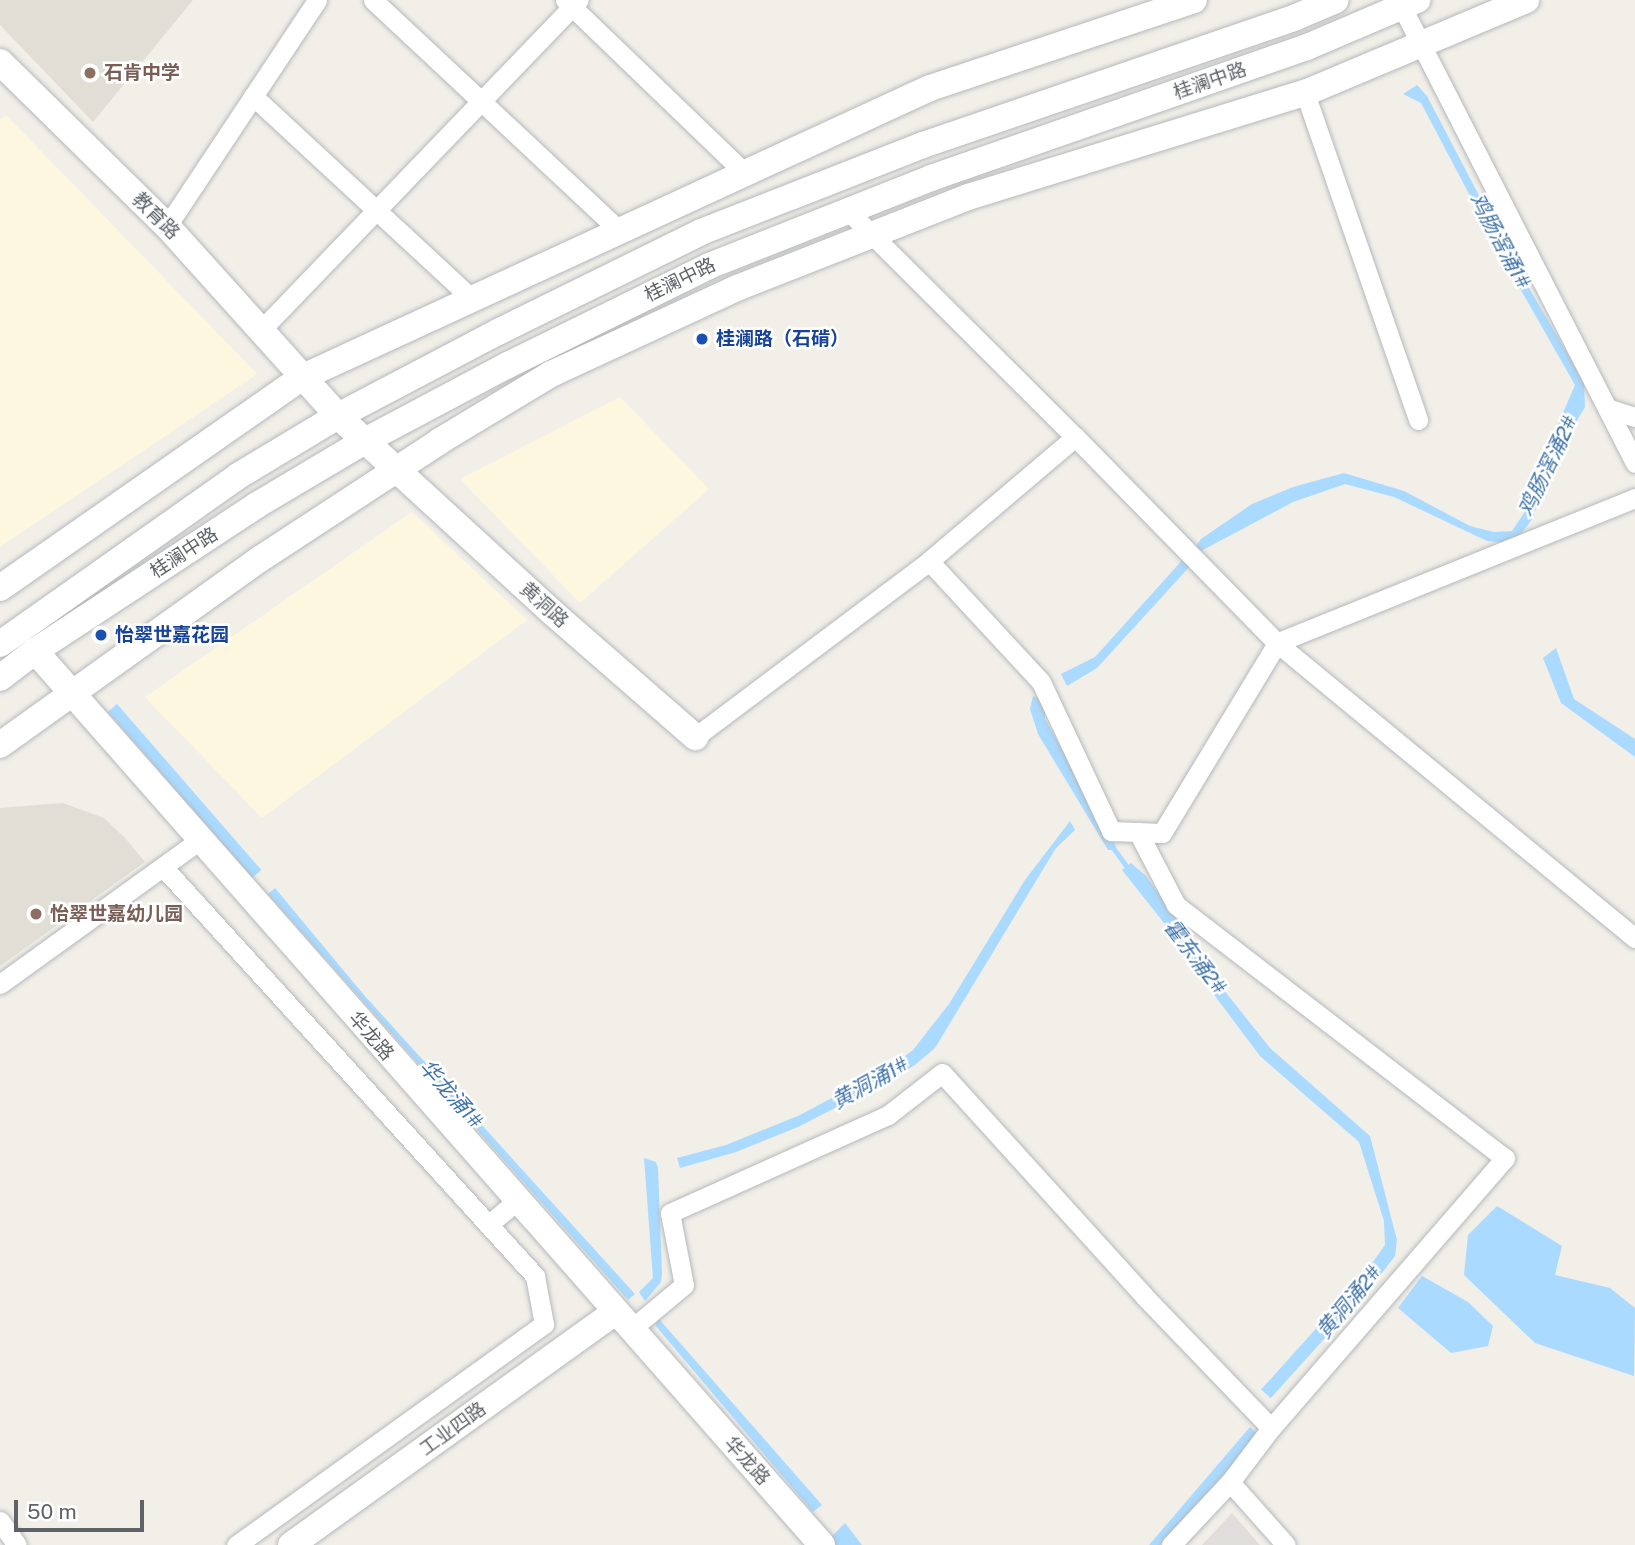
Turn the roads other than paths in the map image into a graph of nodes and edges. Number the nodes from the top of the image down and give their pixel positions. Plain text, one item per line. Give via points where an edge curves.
1 (317, 0) edge
2 (373, 0) edge
3 (1194, 0) edge
4 (1336, 0) edge
5 (1526, 0) edge
6 (572, 2) edge
7 (1410, 3) edge
8 (1422, 44) junction
9 (4, 74) edge
10 (1305, 93) junction
11 (253, 96) junction
12 (481, 102) junction
13 (745, 173) junction
14 (377, 210) junction
15 (848, 211) junction
16 (167, 226) junction
17 (620, 231) junction
18 (873, 235) junction
19 (684, 241) junction
20 (472, 299) junction
21 (261, 330) junction
22 (303, 377) junction
23 (1607, 408) junction
24 (338, 416) junction
25 (1635, 417) edge
26 (1418, 420) dead end
27 (1075, 437) junction
28 (365, 441) junction
29 (1635, 463) edge
30 (396, 470) junction
31 (1635, 498) edge
32 (929, 561) junction
33 (0, 588) edge
34 (1277, 643) junction
35 (0, 644) edge
36 (35, 651) junction
37 (0, 678) edge
38 (70, 693) junction
39 (695, 737) joint
40 (0, 745) edge
41 (1138, 832) junction
42 (200, 840) junction
43 (163, 867) junction
44 (1635, 938) edge
45 (0, 984) edge
46 (517, 1201) junction
47 (488, 1225) junction
48 (622, 1321) junction
49 (1270, 1428) junction
50 (1230, 1482) junction
51 (292, 1505) junction
52 (0, 1521) edge
53 (299, 1540) edge
54 (243, 1543) edge
55 (18, 1545) edge
56 (822, 1545) edge
57 (1171, 1545) edge
58 (1286, 1545) edge

1 - 11 street
2 - 12 street
3 - 13 main road via 930,88
4 - 19 main road, 桂澜中路 via 923,145
5 - 8 main road
6 - 12 street
6 - 13 street
7 - 8 street
7 - 15 main road, 桂澜中路 via 1307,47
8 - 10 main road
8 - 23 street
9 - 16 main road, 教育路
10 - 18 main road via 968,197
10 - 26 street
11 - 14 street
11 - 16 street
12 - 14 street
12 - 17 street
13 - 17 main road
13 - 19 main road
14 - 20 street
14 - 21 street
15 - 18 street
15 - 28 main road, 桂澜中路 via 709,266
16 - 21 main road, 教育路
17 - 20 main road
18 - 27 street
18 - 30 main road via 737,288 551,374
19 - 24 main road, 桂澜中路
20 - 22 main road
21 - 22 main road, 教育路
22 - 24 main road, 教育路
22 - 33 main road
23 - 25 street
23 - 29 street
24 - 28 main road, 黄洞路
24 - 35 main road, 桂澜中路 via 238,476
27 - 32 street
27 - 34 street
28 - 30 main road, 黄洞路
28 - 36 main road, 桂澜中路 via 257,505
30 - 38 main road
30 - 39 main road, 黄洞路
31 - 34 street
32 - 39 street
32 - 41 street via 1041,682 1111,831
34 - 41 street via 1162,833
34 - 44 street
36 - 37 main road, 桂澜中路
36 - 38 main road, 华龙路
38 - 40 main road
38 - 42 main road, 华龙路
41 - 49 street via 1176,905 1505,1158
42 - 43 street
42 - 46 main road, 华龙路
43 - 45 street
43 - 47 street
46 - 47 street
46 - 48 main road, 华龙路
47 - 51 street via 535,1276 544,1324
48 - 49 street via 684,1285 670,1213 888,1115 942,1073
48 - 53 main road, 工业四路
48 - 56 main road, 华龙路
49 - 50 street
50 - 57 street
50 - 58 street
51 - 53 street
51 - 54 street
52 - 55 street

